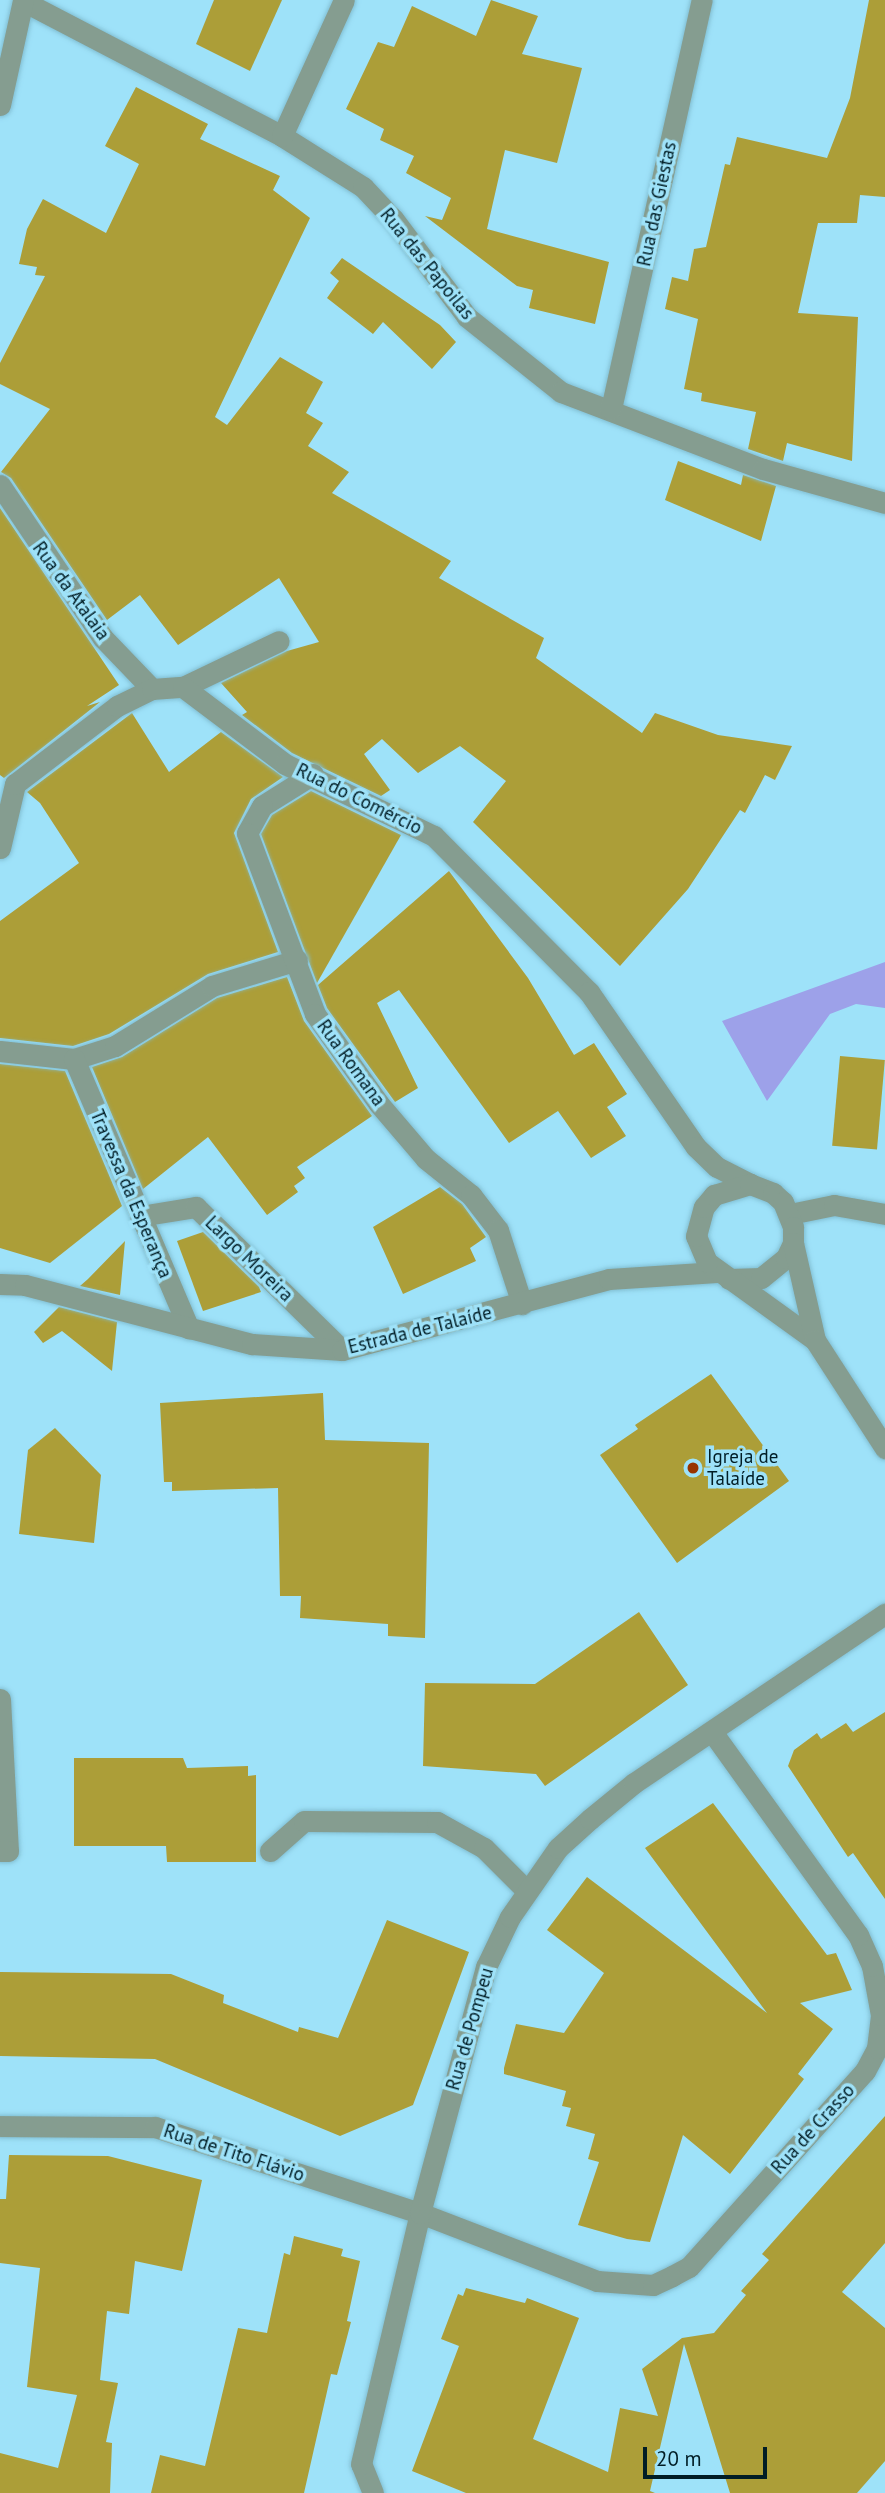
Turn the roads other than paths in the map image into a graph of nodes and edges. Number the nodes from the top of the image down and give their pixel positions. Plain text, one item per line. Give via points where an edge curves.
1 (344, 0) edge
2 (702, 0) edge
3 (23, 1) edge
4 (0, 105) edge
5 (282, 136) junction
6 (611, 409) junction
7 (0, 485) edge
8 (885, 503) edge
9 (279, 641) dead end
10 (183, 687) junction
11 (152, 689) junction
12 (313, 774) junction
13 (0, 848) edge
14 (297, 960) junction
15 (0, 1051) edge
16 (74, 1059) junction
17 (750, 1184) junction
18 (790, 1214) junction
19 (885, 1214) edge
20 (140, 1216) junction
21 (793, 1243) junction
22 (723, 1276) junction
23 (0, 1284) edge
24 (522, 1304) junction
25 (189, 1329) junction
26 (815, 1340) junction
27 (342, 1350) junction
28 (885, 1448) edge
29 (885, 1614) edge
30 (0, 1699) edge
31 (712, 1732) junction
32 (0, 1851) edge
33 (270, 1851) dead end
34 (526, 1890) junction
35 (0, 2126) edge
36 (420, 2213) junction
37 (373, 2493) edge

1 - 5 street
2 - 6 street, Rua das Giestas
3 - 4 street
3 - 5 street, Rua das Papoilas
5 - 6 street, Rua das Papoilas via 363,187 394,220 467,317 512,356 561,392
6 - 8 street, Rua das Papoilas via 763,469
7 - 11 street, Rua da Atalaia via 103,638
9 - 10 street
10 - 11 street
10 - 12 street, Rua do Comércio via 285,764
11 - 13 street via 117,706 15,784
12 - 14 street, Rua Romana via 262,806 247,833
12 - 17 street, Rua do Comércio via 435,836 589,992 696,1147 717,1167
14 - 16 street via 212,986 116,1046
14 - 24 street, Rua Romana via 315,1014 379,1104 426,1159 471,1195 498,1230
15 - 16 street
16 - 20 street, Travessa da Esperança
17 - 18 street via 773,1193
17 - 22 street via 714,1195 698,1221 700,1250
18 - 19 street via 834,1205
18 - 21 street
20 - 25 street, Travessa da Esperança
20 - 27 street, Largo Moreira via 196,1207
21 - 22 street, Estrada de Talaíde via 786,1258 768,1274 745,1281
21 - 26 street
22 - 24 street, Estrada de Talaíde via 609,1279
22 - 26 street
23 - 25 street, Estrada de Talaíde via 25,1285
24 - 27 street, Estrada de Talaíde
25 - 27 street, Estrada de Talaíde via 252,1344
26 - 28 street
29 - 31 street, Rua de Pompeu
30 - 32 street via 8,1851
31 - 34 street, Rua de Pompeu via 590,1819 558,1848
31 - 36 street, Rua de Crasso via 858,1935 872,1966 881,2015 877,2048 865,2071 689,2267 653,2285 597,2281
33 - 34 street via 304,1821 437,1822 484,1848
34 - 36 street, Rua de Pompeu via 486,1967
35 - 36 street, Rua de Tito Flávio via 155,2127
36 - 37 street, Rua de Pompeu via 361,2464

